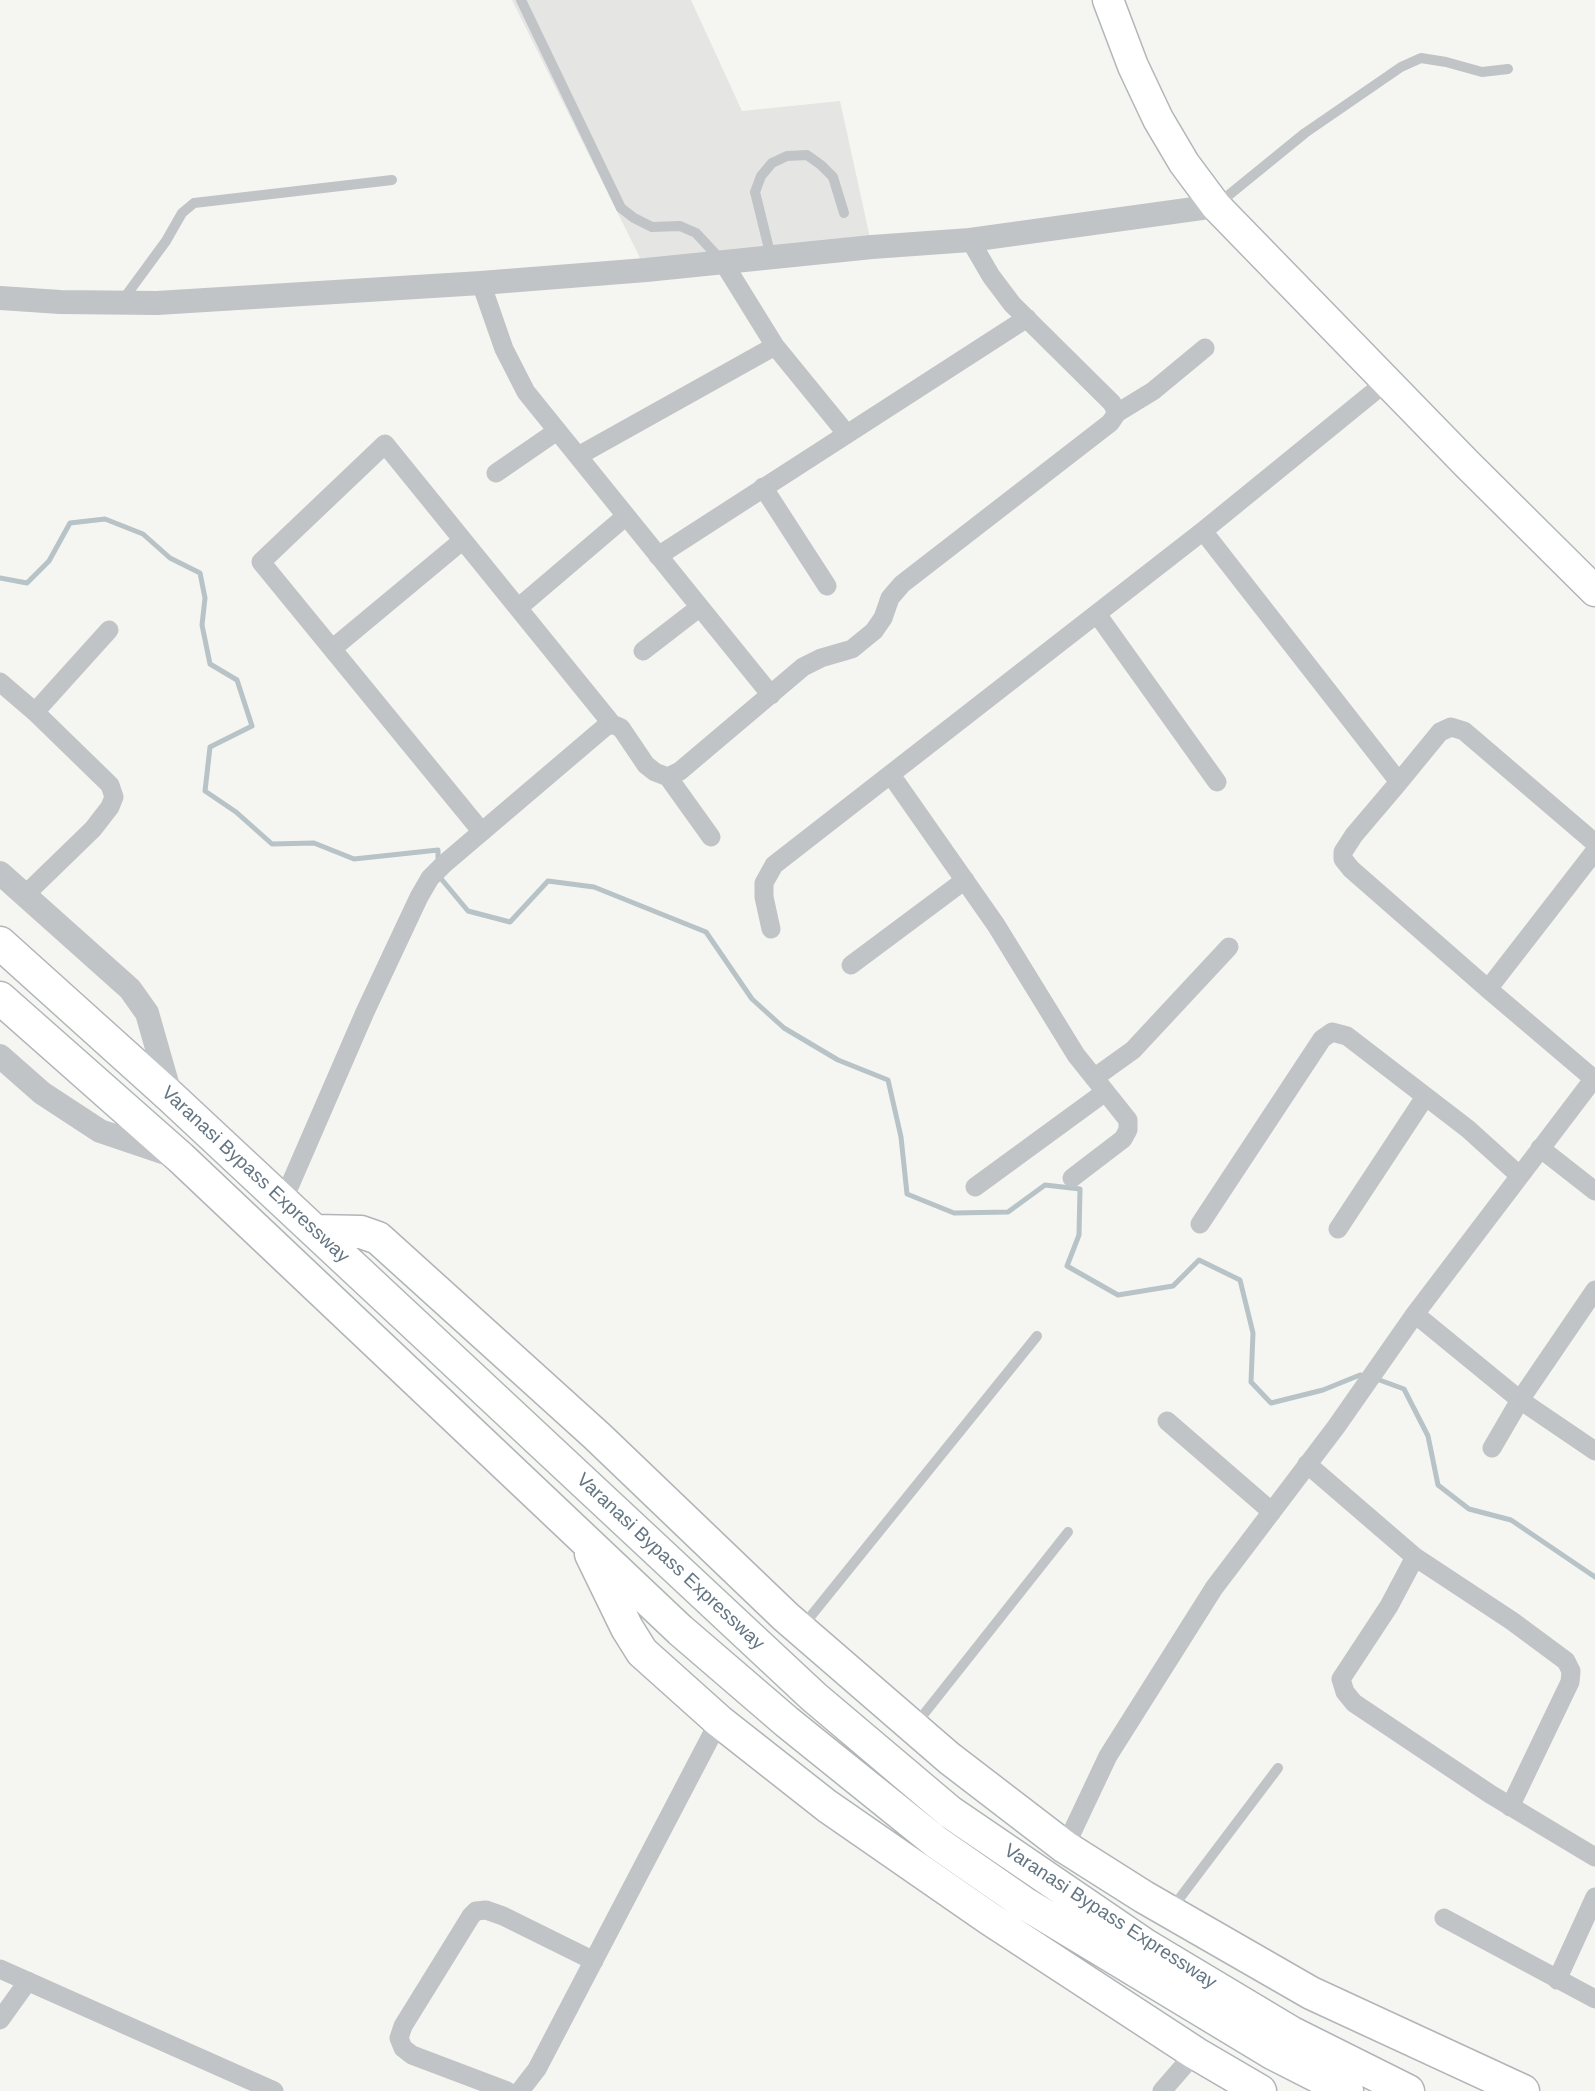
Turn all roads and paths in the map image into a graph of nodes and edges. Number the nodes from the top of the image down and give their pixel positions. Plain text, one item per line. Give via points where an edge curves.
1 (521, 0) edge
2 (1108, 0) edge
3 (1508, 69) dead end
4 (392, 180) dead end
5 (1216, 206) junction
6 (844, 212) dead end
7 (970, 240) junction
8 (771, 258) junction
9 (723, 262) junction
10 (481, 284) junction
11 (0, 298) edge
12 (121, 302) junction
13 (1027, 318) junction
14 (775, 346) junction
15 (1205, 348) dead end
16 (1386, 382) junction
17 (1117, 413) junction
18 (557, 431) junction
19 (846, 433) junction
20 (578, 456) junction
21 (496, 473) dead end
22 (763, 487) junction
23 (626, 516) junction
24 (1203, 531) junction
25 (463, 541) junction
26 (658, 556) junction
27 (827, 586) dead end
28 (1595, 591) edge
29 (700, 607) junction
30 (518, 608) junction
31 (1097, 614) junction
32 (109, 630) dead end
33 (332, 649) junction
34 (643, 651) dead end
35 (0, 682) edge
36 (771, 695) junction
37 (35, 712) junction
38 (612, 724) junction
39 (891, 775) junction
40 (668, 777) junction
41 (1217, 782) dead end
42 (1399, 782) junction
43 (482, 832) junction
44 (711, 837) dead end
45 (1595, 843) edge
46 (1595, 850) edge
47 (0, 873) edge
48 (965, 880) junction
49 (25, 895) junction
50 (771, 929) dead end
51 (0, 943) edge
52 (1229, 947) dead end
53 (851, 965) dead end
54 (1488, 989) junction
55 (0, 998) edge
56 (0, 1056) edge
57 (1595, 1079) edge
58 (1100, 1085) junction
59 (171, 1097) junction
60 (1425, 1097) junction
61 (1540, 1148) junction
62 (181, 1158) junction
63 (1520, 1176) junction
64 (1072, 1178) dead end
65 (975, 1187) dead end
66 (1595, 1191) edge
67 (283, 1201) junction
68 (1200, 1224) dead end
69 (1338, 1229) dead end
70 (315, 1231) junction
71 (1595, 1290) edge
72 (1415, 1314) junction
73 (1037, 1336) dead end
74 (1520, 1400) junction
75 (1167, 1421) dead end
76 (1492, 1448) dead end
77 (1595, 1451) edge
78 (1307, 1464) junction
79 (1272, 1512) junction
80 (1068, 1532) dead end
81 (580, 1534) junction
82 (1415, 1557) junction
83 (800, 1629) junction
84 (719, 1721) junction
85 (914, 1727) junction
86 (1278, 1768) dead end
87 (1510, 1807) junction
88 (1065, 1847) junction
89 (1595, 1857) edge
90 (1595, 1897) edge
91 (1170, 1912) junction
92 (1444, 1918) dead end
93 (594, 1961) junction
94 (0, 1969) edge
95 (1557, 1980) junction
96 (29, 1981) junction
97 (1595, 1999) edge
98 (0, 2020) edge
99 (1195, 2053) junction
100 (474, 2086) edge
101 (274, 2091) edge
102 (507, 2091) edge
103 (520, 2091) edge
104 (1162, 2091) edge
105 (1260, 2091) edge
106 (1347, 2091) edge
107 (1408, 2091) edge
108 (1523, 2091) edge

1 - 9 lane via 621,208 652,227 680,226 695,233
2 - 5 main road via 1158,119
3 - 5 lane via 1482,72 1421,58 1401,67 1305,133
4 - 12 lane via 194,203 182,213
5 - 7 street
5 - 16 main road
6 - 8 lane via 833,177 807,155 772,163 755,192
7 - 8 street
7 - 13 street via 991,276
8 - 9 street
9 - 10 street
9 - 14 street
10 - 12 street
10 - 18 street via 515,375
11 - 12 street
13 - 17 street
13 - 19 street
14 - 19 street
14 - 20 street
15 - 17 street via 1153,391
16 - 24 street
16 - 28 main road
17 - 36 street via 902,584 874,631 852,649 803,667
18 - 20 street
18 - 21 street
19 - 22 street
20 - 23 street
22 - 26 street
22 - 27 street
23 - 26 street
23 - 30 street
24 - 31 street
24 - 42 street
25 - 30 street
25 - 33 street
25 - 33 street via 385,444 261,562
26 - 29 street
29 - 34 street
29 - 36 street
30 - 38 street
31 - 39 street
31 - 41 street
32 - 37 street
33 - 43 street
35 - 37 street
36 - 40 street
37 - 49 street via 110,785 114,797 93,829
38 - 40 street via 628,736 646,765
38 - 43 street
39 - 48 street
39 - 50 street via 774,865 764,883
40 - 44 street
42 - 45 street via 1440,732 1451,727 1464,731
42 - 54 street via 1354,835 1343,859
43 - 67 street via 437,871 419,897
46 - 54 street
47 - 49 street
48 - 53 street
48 - 58 street via 1076,1055
49 - 59 street via 141,1004
51 - 59 highway, Varanasi Bypass Expressway
52 - 58 street
54 - 57 street
55 - 62 highway, Varanasi Bypass Expressway
56 - 62 street via 42,1093 100,1131
57 - 61 street
58 - 64 street via 1128,1120 1128,1130 1123,1139
58 - 65 street
59 - 67 highway, Varanasi Bypass Expressway
60 - 63 street
60 - 68 street via 1347,1036 1332,1032 1322,1039
60 - 69 street
61 - 63 street
61 - 66 street
62 - 81 highway, Varanasi Bypass Expressway
63 - 72 street
67 - 70 highway, Varanasi Bypass Expressway
70 - 83 highway via 361,1232 378,1238 597,1436
70 - 107 highway, Varanasi Bypass Expressway via 814,1697 950,1812 1146,1945 1292,2033
71 - 74 street
72 - 74 street
72 - 78 street
73 - 83 lane
74 - 76 street
74 - 77 street
75 - 79 street
78 - 79 street
78 - 82 street
79 - 88 street via 1214,1588 1108,1756
80 - 85 lane
81 - 84 highway via 642,1652
81 - 106 highway, Varanasi Bypass Expressway via 777,1714 936,1842 1140,1975
82 - 87 street via 1523,1629 1566,1661 1571,1671 1570,1682
82 - 87 street via 1341,1679 1345,1692 1354,1703
83 - 85 highway
84 - 93 street
84 - 99 highway via 838,1814
85 - 88 highway
86 - 91 lane
87 - 89 street
88 - 91 highway
90 - 95 street
91 - 108 highway via 1311,1993
92 - 95 street
93 - 100 street via 503,1916 486,1910 471,1916 399,2038 412,2056
93 - 103 street via 537,2069
94 - 96 street
95 - 97 street
96 - 98 street
96 - 101 street
99 - 104 street
99 - 105 highway
100 - 102 street

